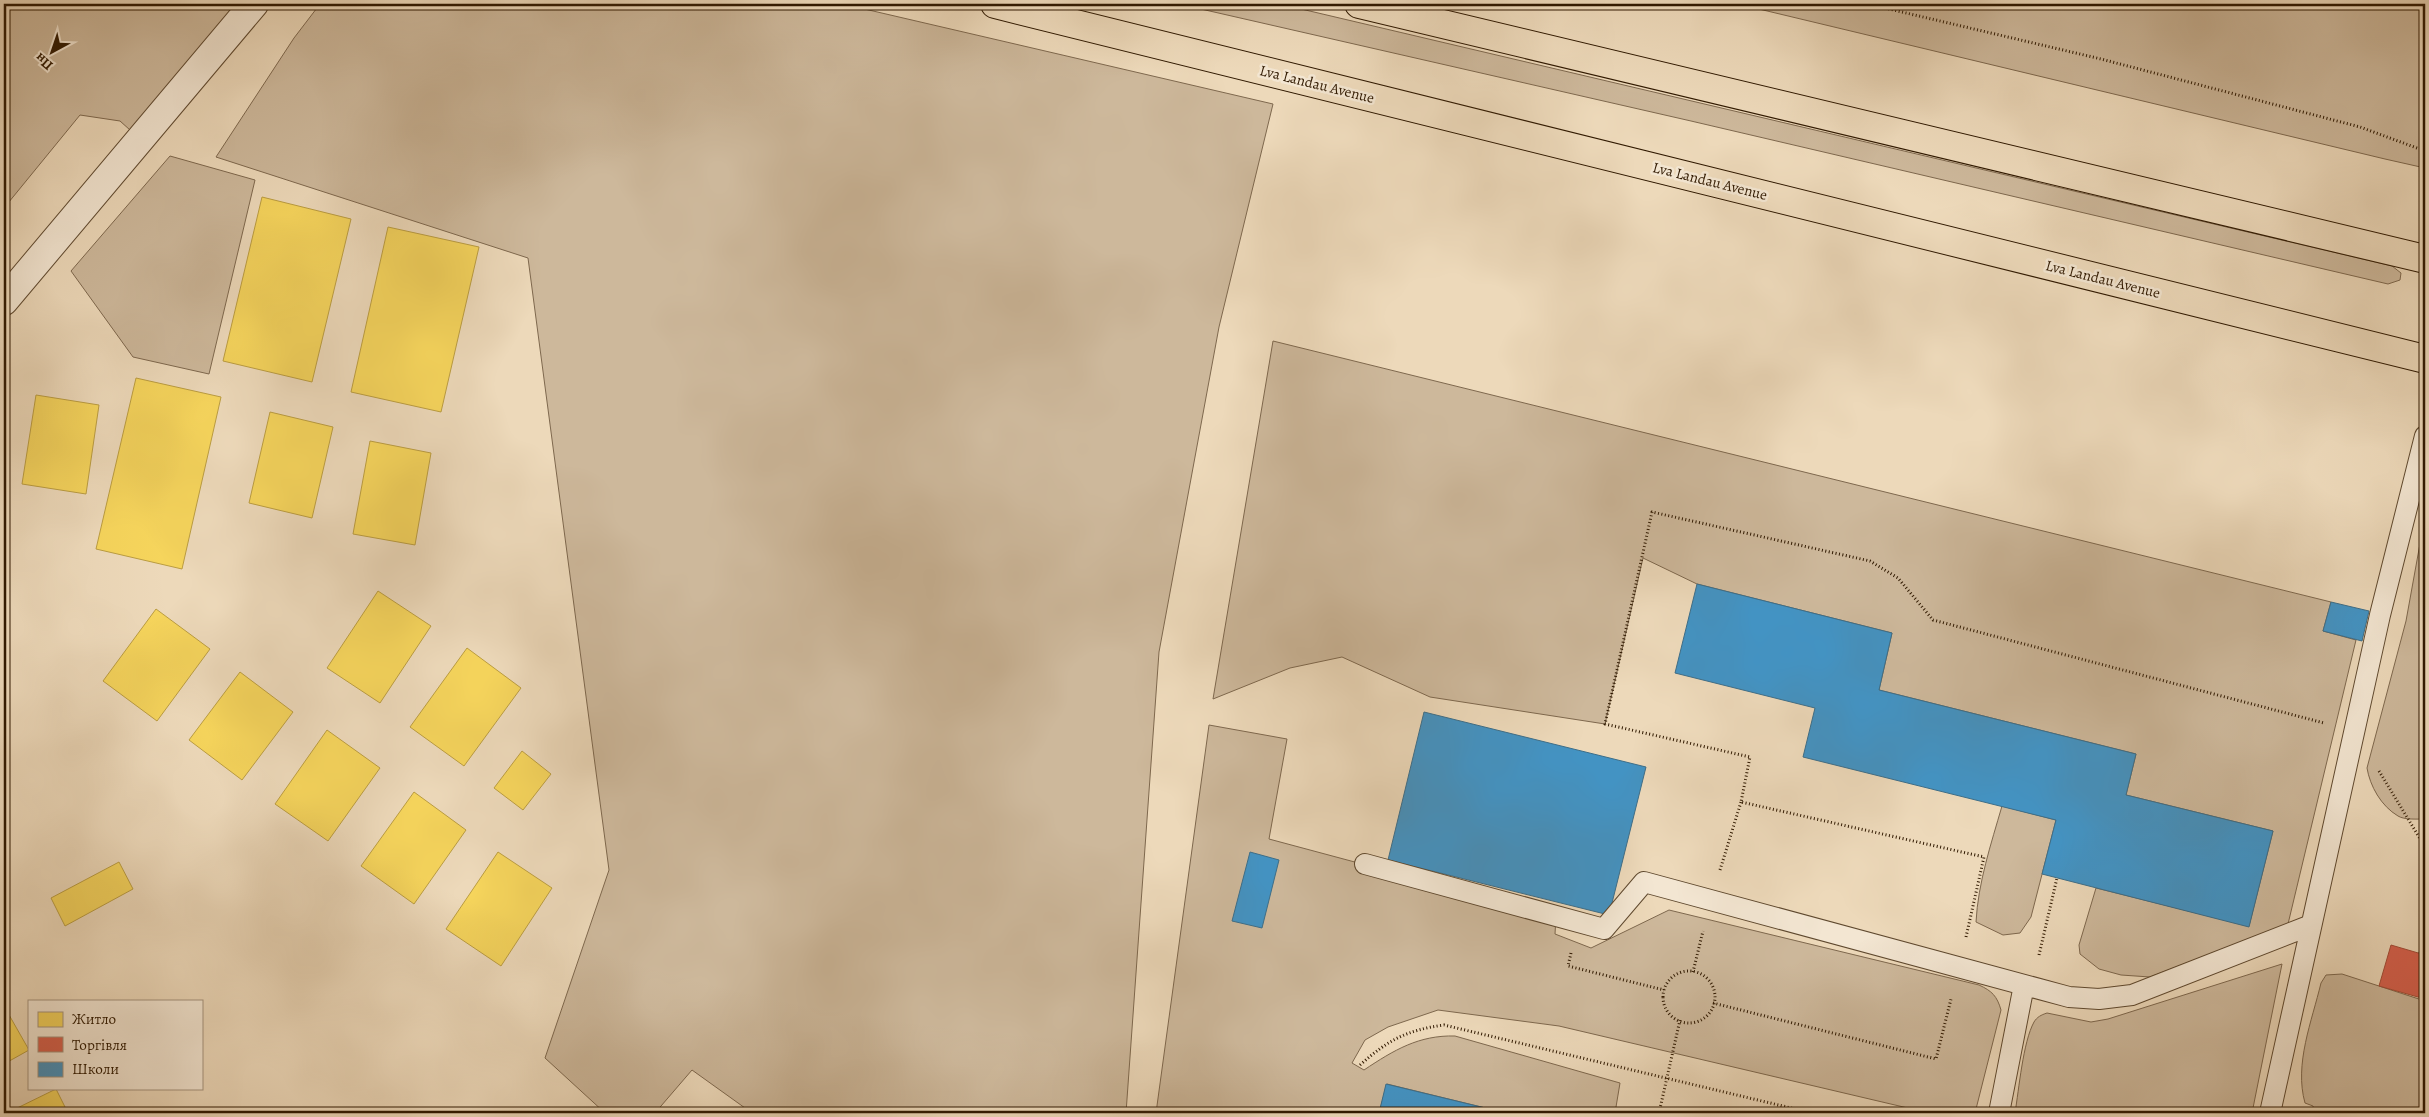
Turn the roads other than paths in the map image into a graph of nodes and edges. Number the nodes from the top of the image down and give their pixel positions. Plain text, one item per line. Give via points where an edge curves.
1 (254, 4) edge
2 (995, 4) edge
3 (1359, 4) edge
4 (2425, 259) edge
5 (4, 301) edge
6 (2425, 359) edge
7 (2425, 436) edge
8 (1366, 864) dead end
9 (2311, 925) junction
10 (2027, 986) junction
11 (1999, 1113) edge
12 (2270, 1113) edge

1 - 5 street
2 - 6 main road, Lva Landau Avenue
3 - 4 main road
7 - 9 lane via 2380,615
8 - 10 lane via 1604,929 1644,882
9 - 10 lane via 2132,995 2098,999 2069,997
9 - 12 lane
10 - 11 lane

